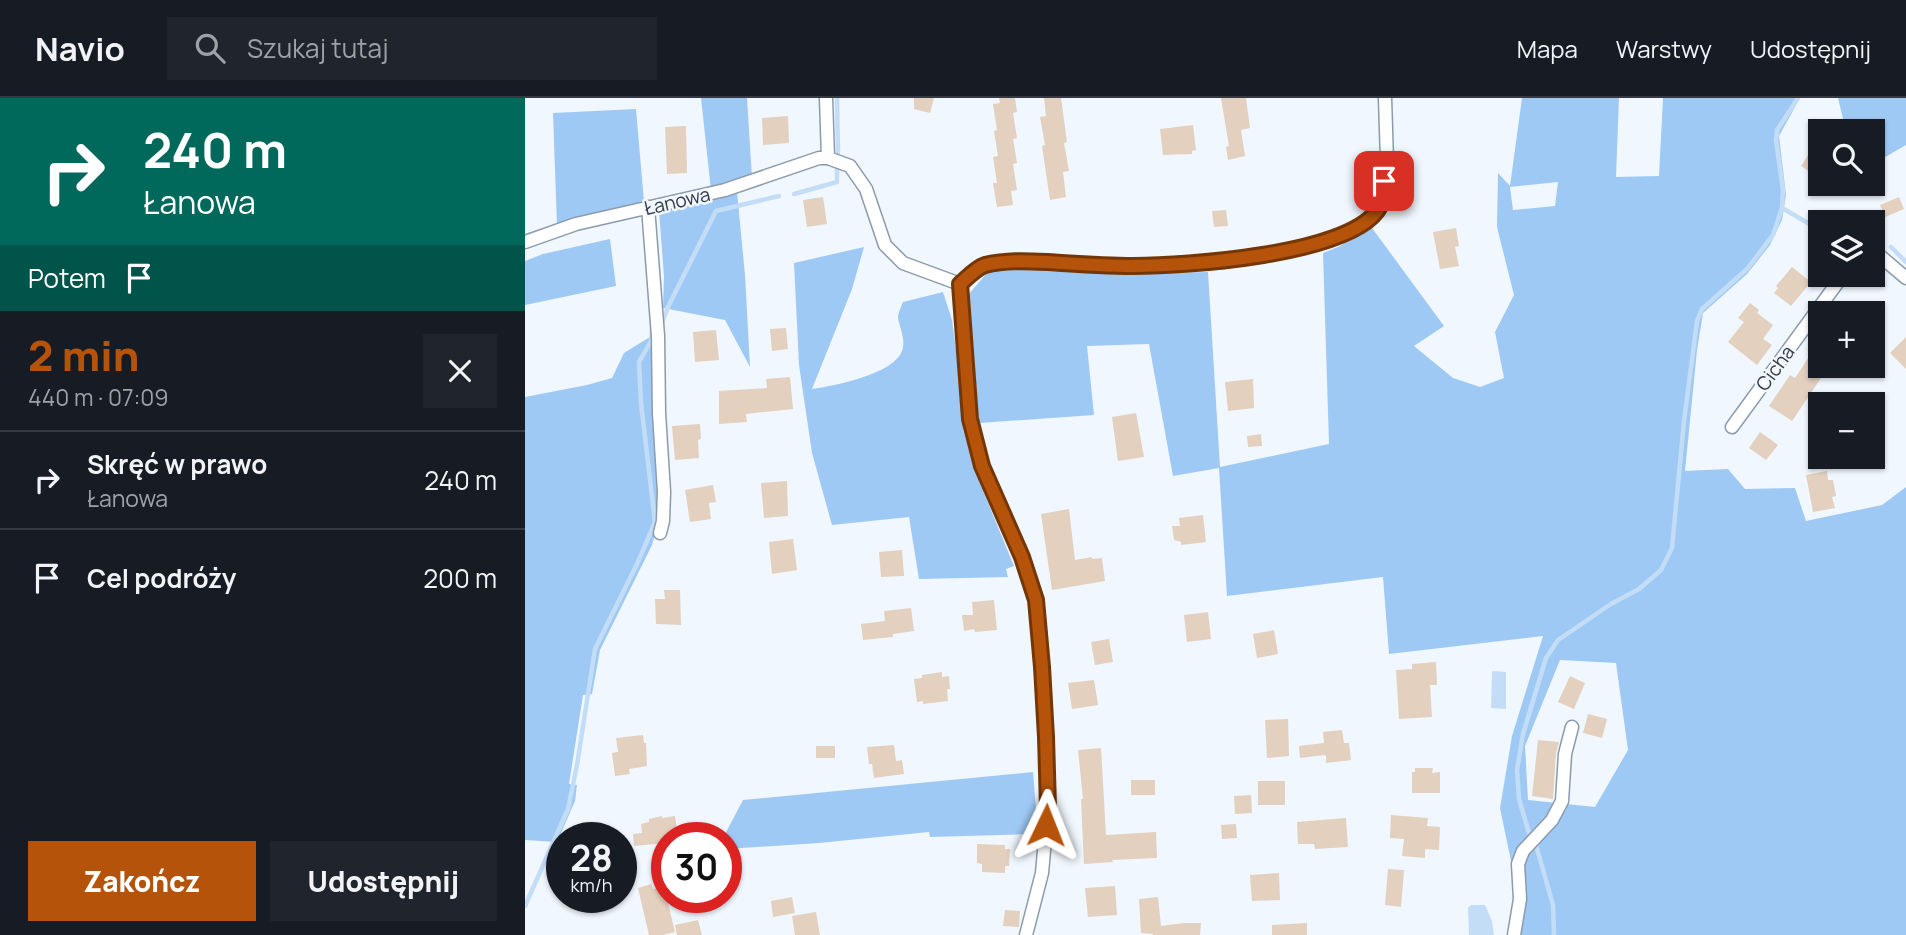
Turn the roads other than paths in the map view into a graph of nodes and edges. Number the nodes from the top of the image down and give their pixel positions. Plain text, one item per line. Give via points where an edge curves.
1 (826, 98) edge
2 (1385, 98) edge
3 (828, 158) junction
4 (649, 207) junction
5 (525, 242) edge
6 (1885, 260) edge
7 (1906, 278) edge
8 (960, 284) junction
9 (1834, 287) edge
10 (1732, 427) dead end
11 (660, 533) dead end
12 (1572, 727) dead end
13 (1026, 935) edge
14 (1514, 935) edge

1 - 3 street
2 - 8 street via 1387,161 1382,201 1368,220 1351,231 1311,246 1224,262 1133,266 1009,261 981,266
3 - 4 street, Łanowa via 725,190
3 - 8 street via 851,166 866,189 885,245 903,263
4 - 5 street, Łanowa
4 - 11 street via 664,492
6 - 7 street
8 - 13 street via 970,419 982,466 1036,600 1048,807 1042,873
9 - 10 street, Cicha
12 - 14 street via 1562,801 1518,864 1520,899

